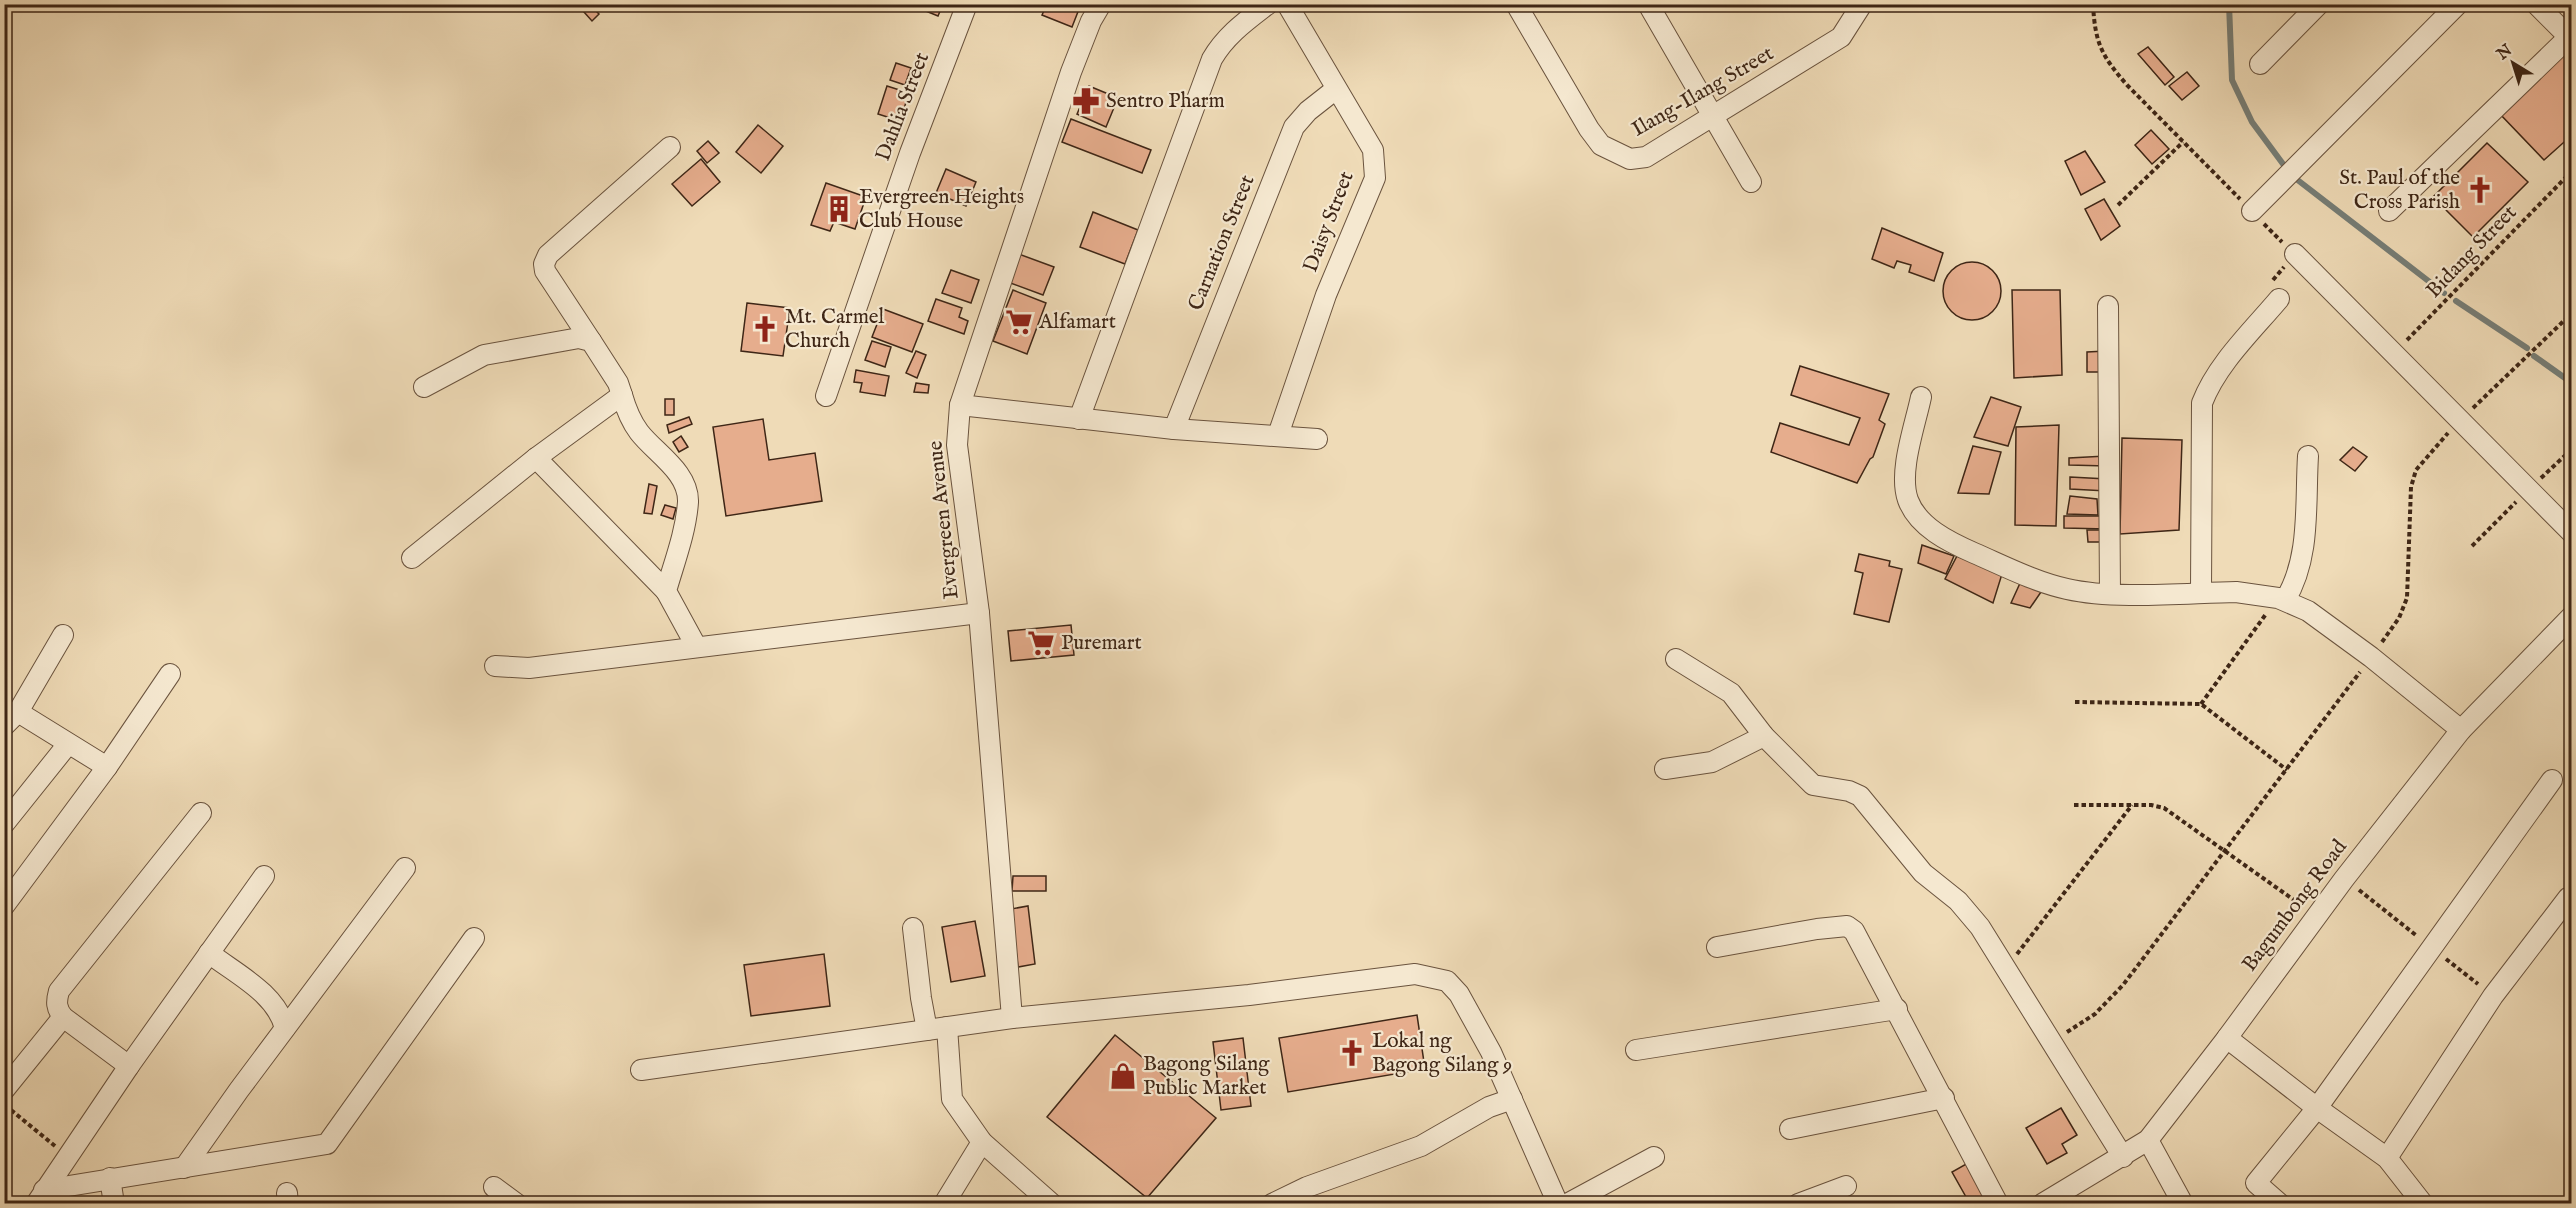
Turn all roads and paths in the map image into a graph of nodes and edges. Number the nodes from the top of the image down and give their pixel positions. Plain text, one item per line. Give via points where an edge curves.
1 (967, 4) edge
2 (1101, 4) edge
3 (1268, 4) edge
4 (1287, 4) edge
5 (1516, 4) edge
6 (1648, 4) edge
7 (1862, 4) edge
8 (2092, 4) edge
9 (2319, 4) edge
10 (2458, 4) edge
11 (2536, 4) edge
12 (2570, 39) edge
13 (2260, 64) dead end
14 (1336, 89) junction
15 (1712, 115) junction
16 (2183, 141) junction
17 (670, 147) dead end
18 (2571, 171) edge
19 (1751, 182) dead end
20 (2118, 205) dead end
21 (2252, 211) junction
22 (2389, 211) dead end
23 (2295, 254) junction
24 (2279, 299) joint
25 (2108, 306) dead end
26 (2571, 313) edge
27 (591, 341) junction
28 (2394, 354) junction
29 (424, 387) dead end
30 (622, 395) junction
31 (826, 396) dead end
32 (1921, 397) dead end
33 (960, 405) junction
34 (1079, 419) junction
35 (2460, 420) junction
36 (1174, 429) junction
37 (1278, 435) junction
38 (1317, 439) dead end
39 (2571, 448) edge
40 (2308, 456) dead end
41 (536, 459) junction
42 (2529, 490) junction
43 (2571, 533) edge
44 (2472, 546) dead end
45 (412, 558) dead end
46 (666, 591) junction
47 (2201, 592) junction
48 (2110, 594) junction
49 (2282, 599) junction
50 (979, 613) junction
51 (2571, 616) edge
52 (63, 635) dead end
53 (696, 646) junction
54 (2371, 657) junction
55 (1676, 659) dead end
56 (495, 666) dead end
57 (170, 674) dead end
58 (2075, 702) dead end
59 (2201, 704) junction
60 (11, 719) edge
61 (2461, 730) junction
62 (1764, 736) junction
63 (68, 744) junction
64 (107, 767) junction
65 (1665, 769) dead end
66 (2287, 770) junction
67 (2552, 780) dead end
68 (2132, 805) junction
69 (2074, 806) dead end
70 (201, 813) dead end
71 (4, 824) edge
72 (2226, 850) junction
73 (405, 868) dead end
74 (264, 876) dead end
75 (2568, 898) dead end
76 (4, 906) edge
77 (2317, 915) junction
78 (913, 928) dead end
79 (474, 938) dead end
80 (1717, 947) dead end
81 (208, 953) junction
82 (2006, 968) junction
83 (1897, 1009) junction
84 (63, 1017) junction
85 (1012, 1018) junction
86 (947, 1027) junction
87 (285, 1028) junction
88 (927, 1030) junction
89 (2227, 1038) junction
90 (2052, 1042) junction
91 (1636, 1050) dead end
92 (129, 1066) junction
93 (641, 1070) dead end
94 (4, 1090) edge
95 (1944, 1098) junction
96 (1512, 1099) junction
97 (2317, 1108) junction
98 (11, 1110) dead end
99 (1790, 1129) dead end
100 (2148, 1140) junction
101 (982, 1142) junction
102 (67, 1156) junction
103 (1654, 1157) dead end
104 (2123, 1157) junction
105 (2386, 1158) junction
106 (184, 1168) junction
107 (110, 1178) junction
108 (1846, 1186) dead end
109 (494, 1187) dead end
110 (40, 1197) edge
111 (114, 1203) edge
112 (517, 1203) edge
113 (944, 1203) edge
114 (1052, 1203) edge
115 (1272, 1203) edge
116 (1558, 1203) edge
117 (1567, 1203) edge
118 (1798, 1203) edge
119 (1998, 1203) edge
120 (2042, 1203) edge
121 (2183, 1203) edge
122 (2280, 1203) edge
123 (2423, 1203) edge

1 - 31 street, Dahlia Street via 910,153
2 - 33 street, Evergreen Avenue via 1071,72
3 - 34 street via 1221,42 1212,58
4 - 14 street, Daisy Street
5 - 15 street, Ilang-Ilang Street via 1601,145 1630,159 1646,157
6 - 15 street
7 - 15 street, Ilang-Ilang Street via 1841,37
8 - 16 path via 2099,48 2110,65
9 - 13 street
10 - 21 street
11 - 12 street
12 - 22 street
14 - 36 street, Carnation Street via 1294,127
14 - 37 street, Daisy Street via 1373,150 1375,178 1326,296
15 - 19 street
16 - 20 path
16 - 21 path
17 - 27 street via 548,255 544,264
18 - 28 path, Bidang Street
21 - 23 path
23 - 24 path via 2267,287
23 - 28 street
24 - 47 street via 2219,372 2202,403
25 - 48 street
26 - 35 path
27 - 29 street via 579,338 484,355
27 - 30 street
28 - 35 street
30 - 41 street
30 - 46 street via 627,415 677,472 688,500
32 - 48 street via 1904,477 1908,500 1920,519 1961,548 2018,573 2067,589
33 - 34 street
33 - 50 street, Evergreen Avenue via 957,445
34 - 36 street
35 - 42 street
35 - 54 path via 2416,470 2411,487 2404,609
36 - 37 street
37 - 38 street
39 - 42 path
40 - 49 street via 2300,570
41 - 45 street
41 - 46 street
42 - 43 street
42 - 44 path
46 - 53 street
47 - 48 street
47 - 49 street via 2256,593
49 - 54 street via 2326,623
49 - 59 path
50 - 53 street
50 - 85 street, Evergreen Avenue
51 - 61 street, Bagumbong Road
52 - 60 street
53 - 56 street via 529,668
54 - 61 street
54 - 66 path
55 - 62 street via 1731,693
57 - 64 street
58 - 59 path
59 - 66 path
60 - 63 street
61 - 77 street, Bagumbong Road
62 - 65 street via 1712,762
62 - 82 street via 1813,785 1849,791 1867,802 1923,873 1970,913
63 - 64 street
63 - 71 street
64 - 76 street
66 - 72 path
67 - 97 street
68 - 69 path
68 - 72 path via 2164,808
68 - 82 path
70 - 84 street via 59,991 56,1001
72 - 77 path
72 - 90 path via 2110,1000
73 - 87 street
74 - 81 street
75 - 105 street via 2493,996
77 - 89 street, Bagumbong Road
78 - 88 street
79 - 106 street via 327,1144
80 - 83 street via 1847,926 1854,931
81 - 87 street via 267,997 282,1016
81 - 92 street
82 - 90 street
83 - 91 street
83 - 95 street
84 - 92 street
84 - 94 street
85 - 86 street
85 - 96 street via 1415,974 1453,986
86 - 88 street
86 - 101 street via 952,1099
87 - 106 street
88 - 93 street
89 - 97 street
89 - 100 street, Bagumbong Road
90 - 104 street
92 - 102 street
95 - 99 street
95 - 119 street
96 - 115 street via 1489,1107 1421,1146
96 - 116 street
97 - 105 street
97 - 122 street via 2256,1183
98 - 102 path
100 - 104 street, Bagumbong Road
100 - 121 street
101 - 113 street
101 - 114 street
102 - 110 street
103 - 117 street
104 - 120 street, Bagumbong Road
105 - 123 street
106 - 107 street
107 - 110 street
107 - 111 street
108 - 118 street
109 - 112 street

